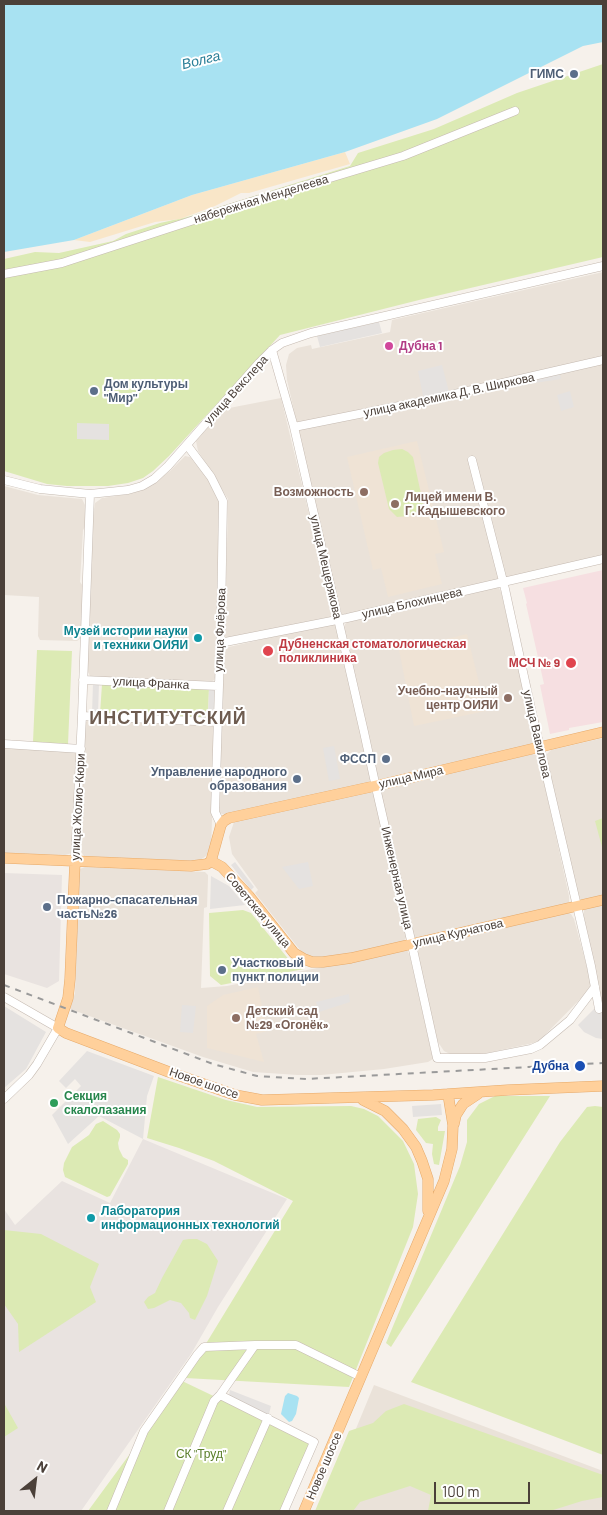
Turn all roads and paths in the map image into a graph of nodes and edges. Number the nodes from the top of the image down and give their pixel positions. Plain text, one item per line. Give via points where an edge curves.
1 (515, 111) dead end
2 (603, 266) edge
3 (4, 274) edge
4 (272, 350) junction
5 (603, 360) edge
6 (294, 428) junction
7 (187, 445) junction
8 (472, 460) dead end
9 (4, 480) edge
10 (90, 494) junction
11 (603, 559) edge
12 (503, 582) junction
13 (338, 619) junction
14 (220, 643) junction
15 (84, 680) junction
16 (218, 686) junction
17 (82, 716) junction
18 (218, 722) junction
19 (603, 732) edge
20 (4, 744) edge
21 (540, 747) junction
22 (81, 749) junction
23 (376, 786) junction
24 (221, 825) junction
25 (4, 858) edge
26 (75, 861) junction
27 (211, 861) junction
28 (603, 900) edge
29 (577, 906) junction
30 (412, 944) junction
31 (312, 962) joint
32 (595, 987) junction
33 (4, 998) edge
34 (599, 1009) dead end
35 (58, 1028) junction
36 (603, 1086) edge
37 (483, 1091) junction
38 (448, 1094) junction
39 (390, 1097) junction
40 (357, 1098) junction
41 (4, 1099) edge
42 (390, 1116) junction
43 (453, 1125) junction
44 (428, 1178) junction
45 (444, 1181) junction
46 (425, 1227) junction
47 (255, 1345) junction
48 (361, 1377) junction
49 (220, 1395) junction
50 (268, 1418) junction
51 (111, 1511) edge
52 (168, 1511) edge
53 (227, 1511) edge
54 (284, 1511) edge
55 (304, 1511) edge

1 - 3 street, набережная Менделеева via 403,156 62,263
2 - 4 street, улица Векслера via 311,333
4 - 6 street, улица Мещерякова
4 - 7 street, улица Векслера
5 - 6 street, улица академика Д. В. Ширкова
6 - 13 street, улица Мещерякова
7 - 10 street, улица Векслера via 154,479 142,486
7 - 14 street, улица Флёрова via 211,477 223,501
8 - 12 street, улица Вавилова
9 - 10 street, улица Векслера via 40,489
10 - 15 street, улица Жолио-Кюри
11 - 12 street, улица Блохинцева
12 - 13 street, улица Блохинцева
12 - 21 street, улица Вавилова
13 - 14 street, улица Блохинцева
13 - 23 street, улица Мещерякова
14 - 16 street, улица Флёрова
15 - 16 street, улица Франка
15 - 17 street, улица Жолио-Кюри
16 - 18 street, улица Флёрова
17 - 18 street
17 - 22 street, улица Жолио-Кюри
18 - 24 street, улица Флёрова via 215,812
19 - 21 main road, улица Мира
20 - 22 street
21 - 23 main road, улица Мира
21 - 29 street, улица Вавилова
22 - 26 street, улица Жолио-Кюри
23 - 24 main road, улица Мира via 238,815
23 - 30 street, Инженерная улица
24 - 27 main road
25 - 26 main road
26 - 27 main road via 191,866
26 - 35 main road, улица Жолио-Кюри via 70,979 68,998
27 - 31 main road, Советская улица via 222,867 254,902 294,952
28 - 29 main road, улица Курчатова
29 - 30 main road, улица Курчатова
29 - 32 street, улица Вавилова
30 - 31 main road, улица Курчатова via 350,958
30 - 32 street, Инженерная улица via 437,1058 485,1058 540,1045 570,1020
32 - 34 street, улица Вавилова
33 - 35 street
35 - 40 main road, Новое шоссе via 235,1095 274,1101
35 - 41 street, улица Жолио-Кюри via 29,1074
36 - 37 main road
37 - 38 main road
37 - 43 main road, Новое шоссе via 463,1104
38 - 39 main road, Новое шоссе
38 - 43 main road, Новое шоссе
39 - 40 main road, Новое шоссе
39 - 42 main road via 386,1104
40 - 42 main road, Новое шоссе
42 - 44 main road, Новое шоссе via 416,1147
43 - 45 main road, Новое шоссе via 450,1165
44 - 45 main road via 433,1184
44 - 46 main road, Новое шоссе via 429,1207
45 - 46 main road, Новое шоссе
46 - 48 main road, Новое шоссе
47 - 48 street via 296,1345
47 - 49 street
47 - 51 street via 204,1347 197,1355 144,1430
48 - 55 main road, Новое шоссе
49 - 50 street
49 - 52 street via 214,1401
50 - 53 street
50 - 54 street via 314,1442

